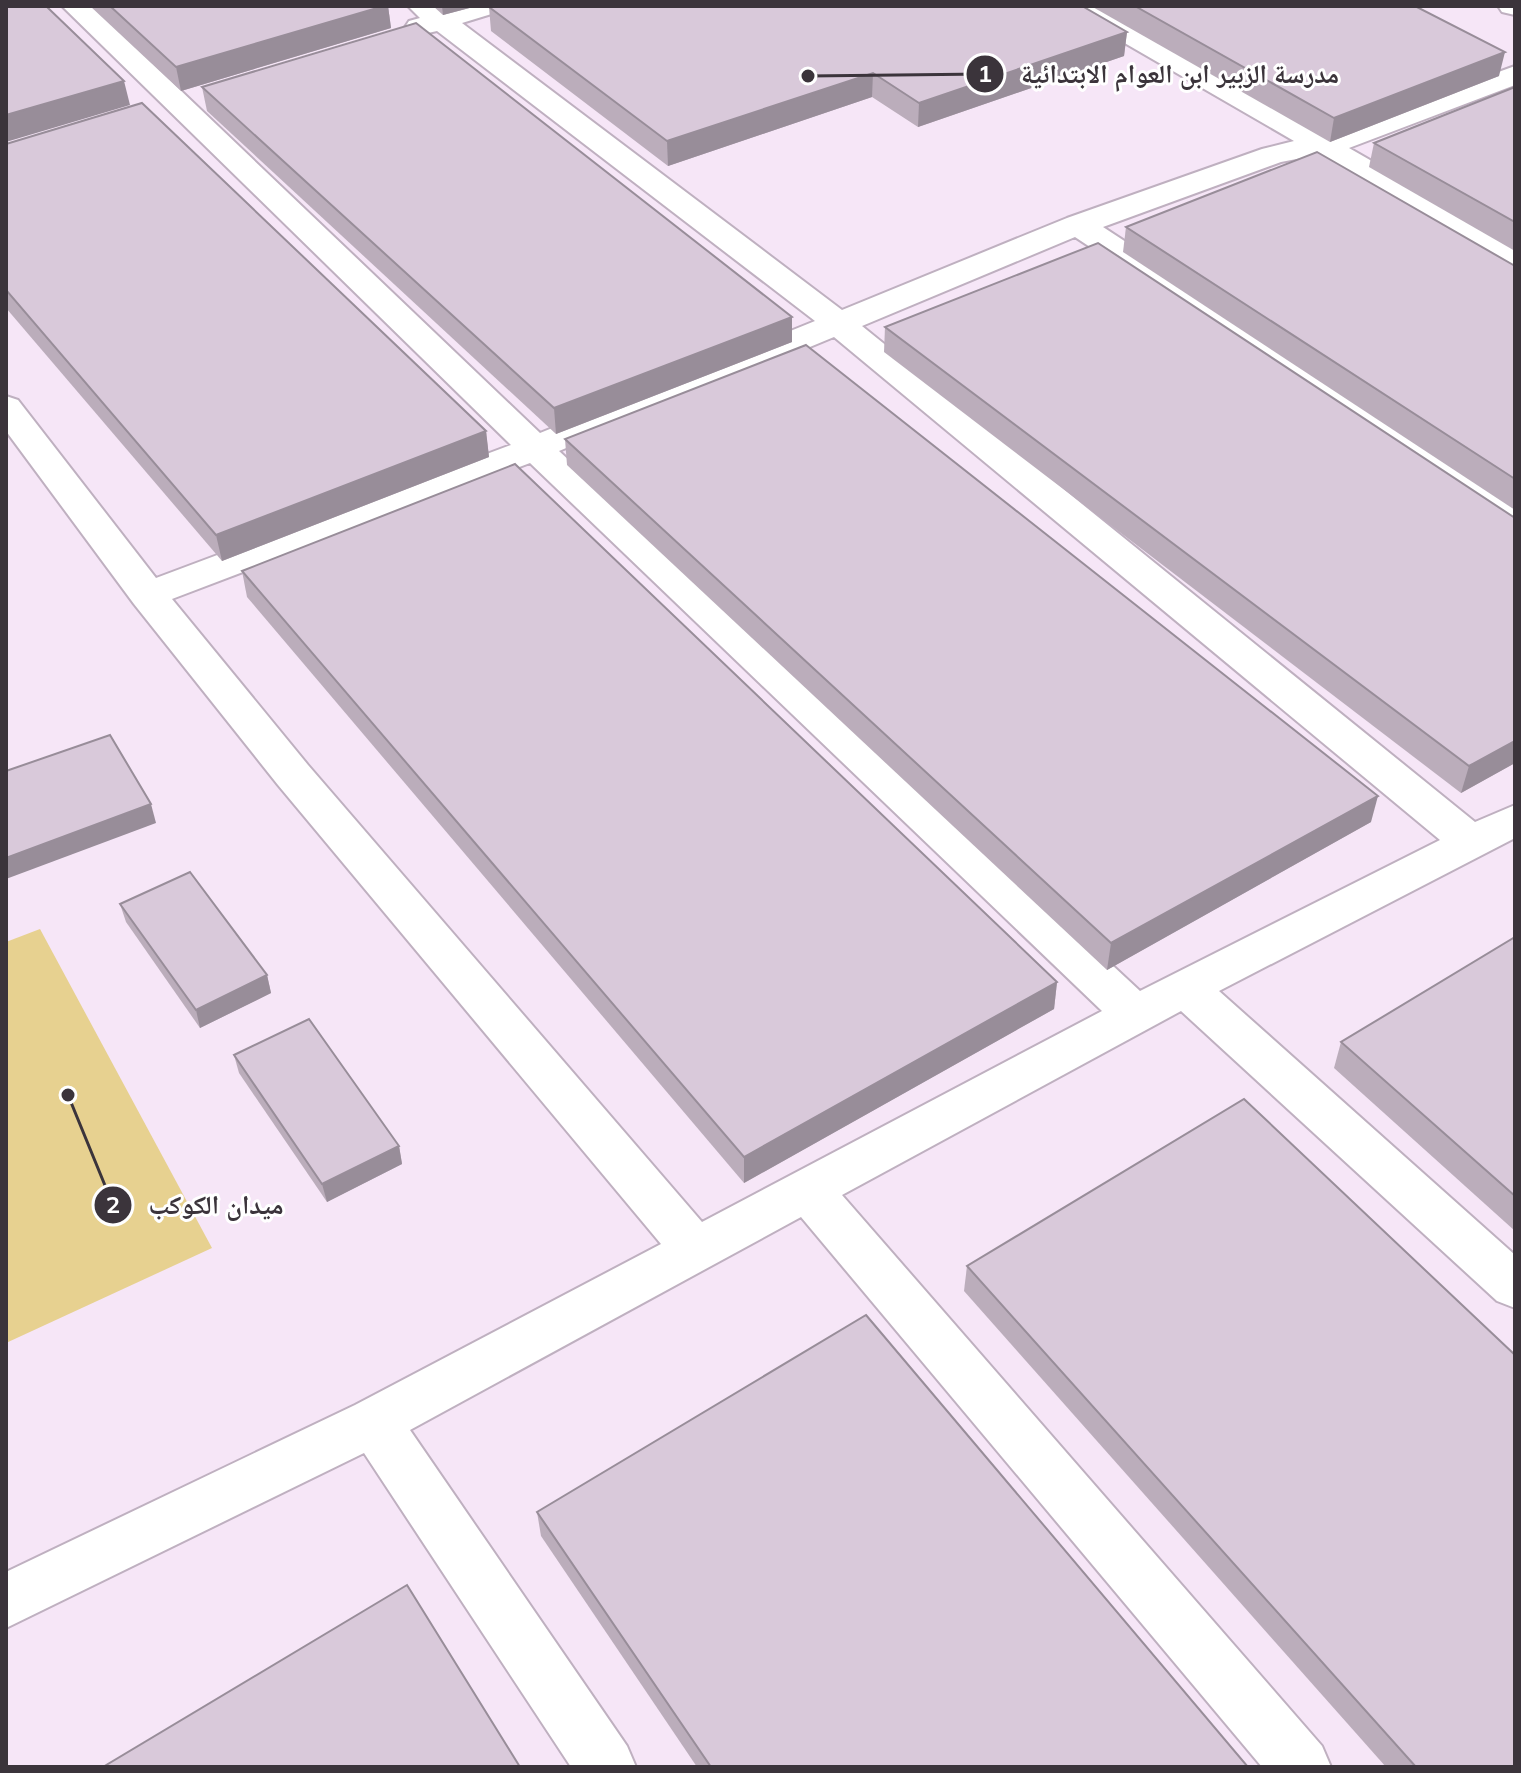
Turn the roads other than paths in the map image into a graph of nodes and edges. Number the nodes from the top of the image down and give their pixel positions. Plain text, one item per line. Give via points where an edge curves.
1 (76, 6) edge
2 (488, 6) edge
3 (1081, 6) edge
4 (432, 13) edge
5 (397, 33) edge
6 (1515, 75) edge
7 (1322, 145) junction
8 (1078, 225) junction
9 (1515, 256) edge
10 (838, 323) junction
11 (6, 407) edge
12 (535, 448) junction
13 (1515, 512) edge
14 (148, 595) junction
15 (1515, 820) edge
16 (1472, 843) junction
17 (1185, 988) junction
18 (1137, 1016) junction
19 (809, 1192) junction
20 (696, 1250) junction
21 (1515, 1286) edge
22 (374, 1422) junction
23 (6, 1601) edge
24 (606, 1767) edge
25 (1301, 1767) edge

1 - 12 street
2 - 4 street
3 - 7 street
4 - 5 street
4 - 10 street
6 - 7 street
7 - 8 street via 1273,155
7 - 9 street
8 - 10 street
8 - 13 street
10 - 12 street
10 - 16 street
11 - 14 street
12 - 14 street
12 - 18 street
14 - 20 street via 293,775
15 - 16 street
16 - 17 street
17 - 18 street
17 - 21 street
18 - 19 street
19 - 20 street
19 - 25 street
20 - 22 street
22 - 23 street
22 - 24 street

